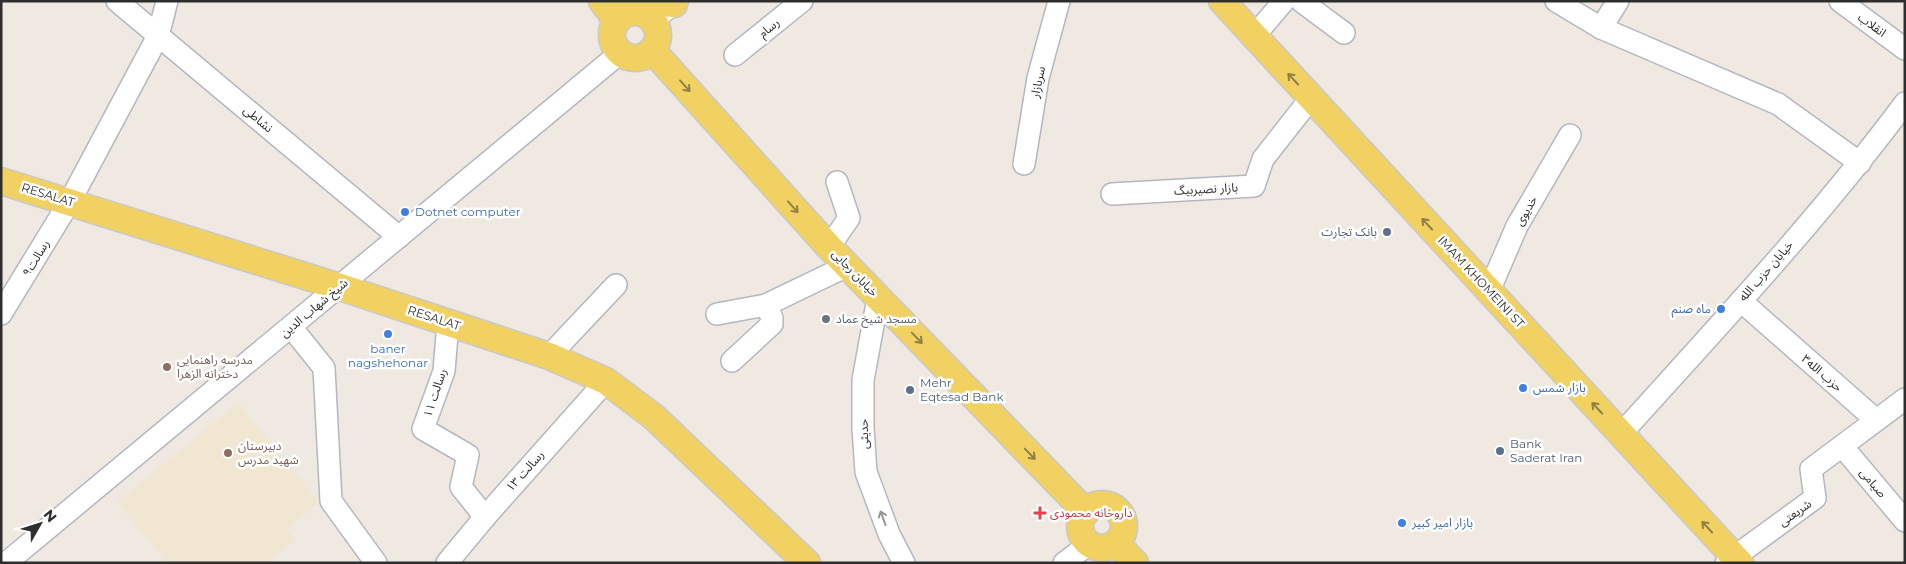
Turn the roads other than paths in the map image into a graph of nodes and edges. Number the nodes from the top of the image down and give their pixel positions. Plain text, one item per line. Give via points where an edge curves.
1 (117, 1) edge
2 (167, 1) edge
3 (802, 1) edge
4 (1059, 1) edge
5 (1222, 1) edge
6 (1284, 1) edge
7 (1301, 1) edge
8 (1556, 1) edge
9 (1618, 1) edge
10 (1840, 1) edge
11 (676, 3) edge
12 (615, 8) edge
13 (652, 21) junction
14 (1601, 28) junction
15 (1344, 33) dead end
16 (158, 36) junction
17 (1254, 36) junction
18 (1905, 49) edge
19 (652, 50) junction
20 (620, 53) junction
21 (735, 55) dead end
22 (1311, 98) junction
23 (1905, 103) edge
24 (1570, 135) dead end
25 (1860, 163) junction
26 (1024, 164) dead end
27 (1, 181) edge
28 (837, 182) dead end
29 (1112, 194) dead end
30 (70, 202) junction
31 (399, 237) junction
32 (829, 247) junction
33 (847, 266) junction
34 (616, 285) dead end
35 (340, 287) junction
36 (1489, 291) junction
37 (878, 298) junction
38 (1741, 301) junction
39 (766, 305) junction
40 (1, 314) edge
41 (717, 314) dead end
42 (448, 323) junction
43 (291, 327) junction
44 (549, 356) junction
45 (732, 361) dead end
46 (606, 381) junction
47 (1905, 399) edge
48 (1876, 420) junction
49 (1621, 434) junction
50 (1842, 446) junction
51 (1086, 512) junction
52 (485, 517) junction
53 (1905, 521) edge
54 (1116, 543) junction
55 (1089, 544) junction
56 (1733, 560) edge
57 (6, 563) edge
58 (376, 563) edge
59 (447, 563) edge
60 (807, 563) edge
61 (904, 563) edge
62 (1064, 563) edge
63 (1135, 563) edge

1 - 16 street, نشاطی
2 - 16 street, رسالت۹
3 - 21 street, رسام
4 - 26 street, سربازار via 1038,78
5 - 17 main road, IMAM KHOMEINI ST
6 - 17 street
7 - 15 street
8 - 14 street
9 - 14 street
10 - 18 street, انقلاب
11 - 12 main road
11 - 13 street
12 - 13 main road via 624,15 641,13
12 - 20 main road via 612,37
13 - 19 main road via 658,33
14 - 25 street via 1778,104
16 - 30 street, رسالت۹
16 - 31 street, نشاطی
22 -> 17 main road, IMAM KHOMEINI ST
19 - 20 main road via 637,58
19 -> 32 main road, خیابان رجایی
20 - 31 street, شیخ شهاب الدین
22 - 29 street, بازار نصیربیگ via 1263,159 1254,186
36 -> 22 main road, IMAM KHOMEINI ST
23 - 25 street, خیابان حزب الله
24 - 36 street, خدیوی via 1517,226
25 - 38 street, خیابان حزب الله
27 - 30 main road, RESALAT
28 - 32 street via 849,218
30 - 35 main road, RESALAT
30 - 40 street, رسالت۹
31 - 35 street, شیخ شهاب الدین
32 - 33 main road, خیابان رجایی
33 - 37 main road, خیابان رجایی
33 - 39 street
34 - 44 street
35 - 42 main road, RESALAT
35 - 43 street, شیخ شهاب الدین
49 -> 36 main road, IMAM KHOMEINI ST
37 -> 51 main road, خیابان رجایی
61 -> 37 street, حدیثی via 889,534 866,472 864,380
38 - 48 street, حزب الله۳
38 - 49 street, خیابان حزب الله
39 - 41 street
39 - 45 street via 772,324
42 - 44 main road, RESALAT
42 - 52 street, رسالت ۱۱ via 444,371 423,429 468,455 461,487
43 - 57 street, شیخ شهاب الدین
43 - 58 street via 324,368 331,502
44 - 46 main road, RESALAT
46 - 52 street, رسالت ۱۳
46 - 60 main road, RESALAT via 654,417
47 - 48 street
48 - 50 street, شریعتی
56 -> 49 main road, IMAM KHOMEINI ST
50 - 53 street, صیامی
50 - 56 street, شریعتی via 1811,469 1815,498
51 - 54 main road via 1091,507 1105,504 1118,511 1124,524 1121,538
51 - 55 main road via 1080,525
52 - 59 street, رسالت ۱۳
54 - 55 main road via 1103,548
54 - 63 main road
55 - 62 street

